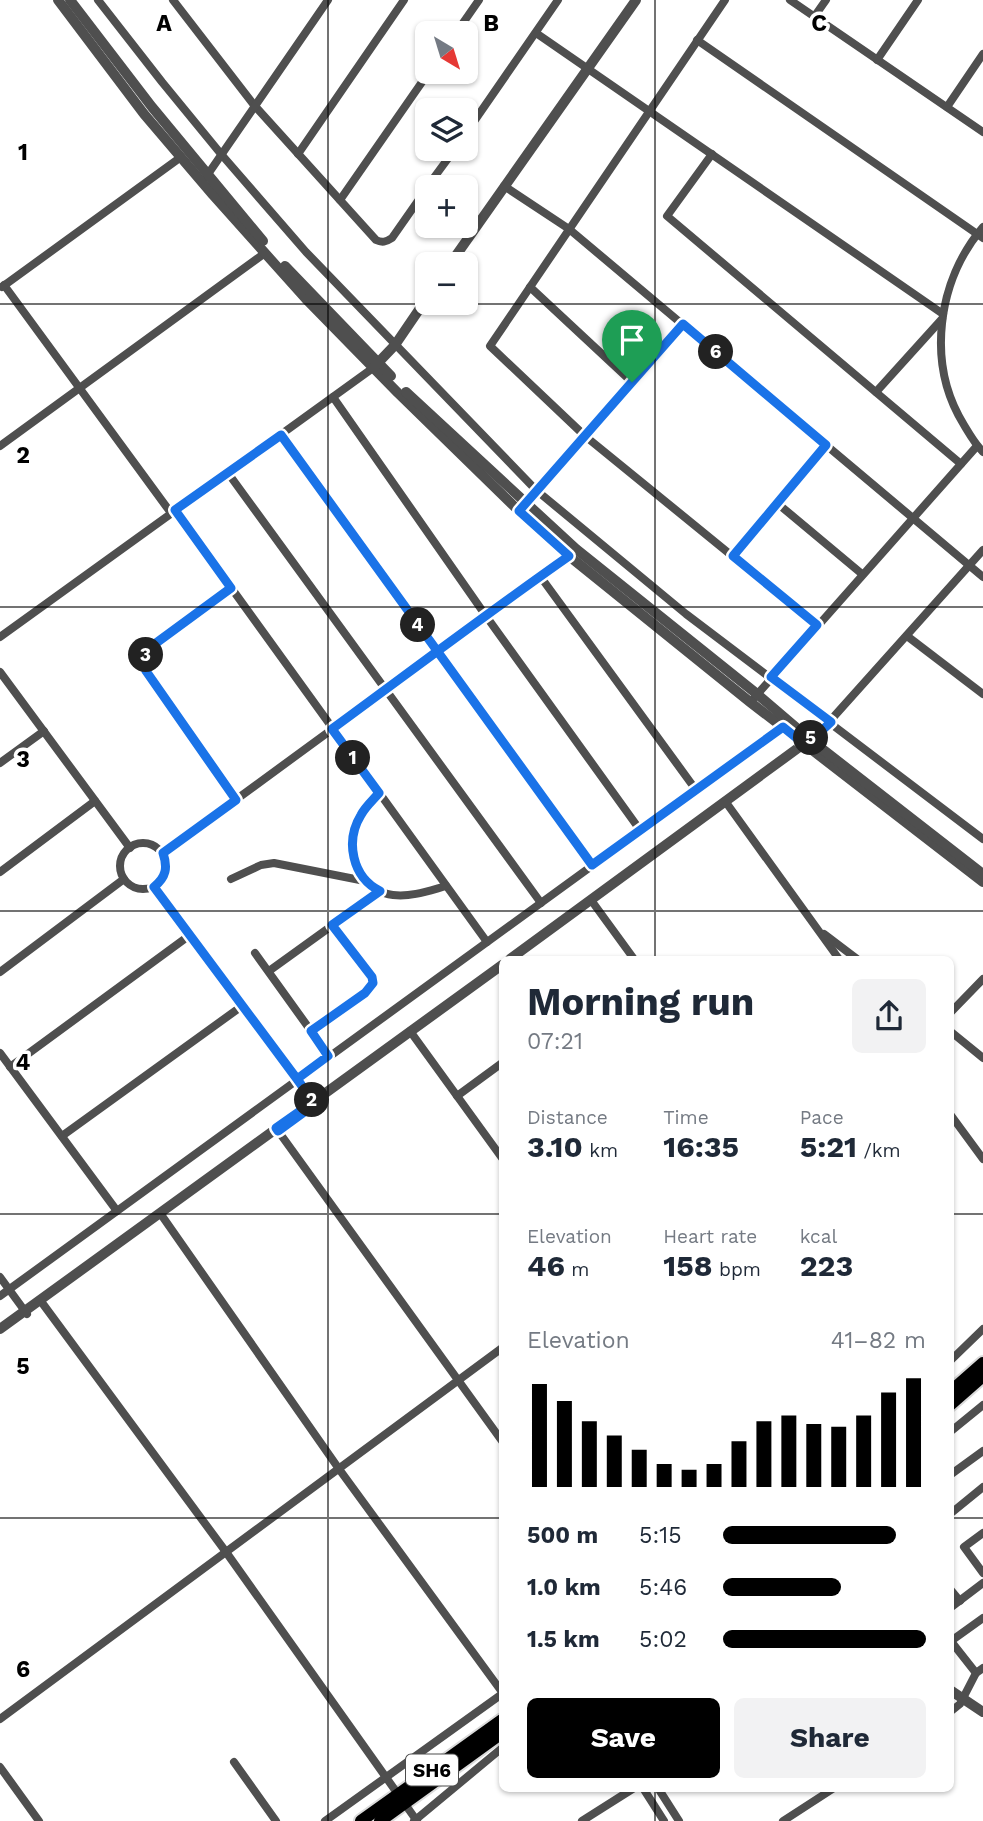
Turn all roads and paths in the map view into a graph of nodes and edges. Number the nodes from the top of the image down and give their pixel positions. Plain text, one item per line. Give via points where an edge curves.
1 (58, 0) edge
2 (70, 0) edge
3 (98, 0) edge
4 (173, 0) edge
5 (328, 0) edge
6 (404, 0) edge
7 (479, 0) edge
8 (558, 0) edge
9 (636, 0) edge
10 (725, 0) edge
11 (790, 0) edge
12 (826, 0) edge
13 (918, 0) edge
14 (814, 17) junction
15 (464, 21) edge
16 (536, 33) junction
17 (697, 40) junction
18 (983, 54) edge
19 (877, 60) junction
20 (588, 69) junction
21 (421, 84) edge
22 (254, 105) junction
23 (947, 107) junction
24 (649, 111) junction
25 (478, 116) edge
26 (983, 132) edge
27 (221, 154) junction
28 (298, 154) junction
29 (712, 154) junction
30 (181, 157) junction
31 (204, 178) junction
32 (504, 186) junction
33 (340, 200) junction
34 (415, 205) edge
35 (569, 229) junction
36 (981, 233) edge
37 (458, 252) edge
38 (265, 253) junction
39 (2, 287) edge
40 (530, 287) junction
41 (415, 315) edge
42 (942, 316) junction
43 (683, 324) junction
44 (395, 345) junction
45 (375, 365) junction
46 (632, 382) junction
47 (80, 388) junction
48 (876, 392) junction
49 (333, 397) junction
50 (281, 435) junction
51 (585, 436) junction
52 (826, 445) junction
53 (0, 446) edge
54 (980, 449) edge
55 (961, 464) junction
56 (228, 473) junction
57 (536, 491) junction
58 (777, 503) junction
59 (522, 507) junction
60 (173, 512) junction
61 (912, 518) junction
62 (983, 550) edge
63 (569, 556) junction
64 (733, 556) junction
65 (969, 566) junction
66 (862, 574) junction
67 (540, 576) junction
68 (983, 577) edge
69 (231, 588) junction
70 (486, 616) junction
71 (817, 625) junction
72 (907, 636) junction
73 (0, 637) edge
74 (438, 651) junction
75 (0, 672) edge
76 (771, 677) junction
77 (386, 689) junction
78 (983, 694) edge
79 (754, 698) junction
80 (831, 722) junction
81 (783, 727) junction
82 (332, 729) junction
83 (44, 731) junction
84 (810, 741) junction
85 (0, 763) edge
86 (696, 790) junction
87 (379, 793) junction
88 (236, 800) junction
89 (95, 801) junction
90 (726, 802) junction
91 (640, 830) junction
92 (983, 839) edge
93 (130, 848) junction
94 (163, 853) junction
95 (592, 865) junction
96 (0, 872) edge
97 (983, 873) edge
98 (124, 879) junction
99 (232, 879) dead end
100 (365, 881) junction
101 (983, 882) edge
102 (446, 886) junction
103 (154, 887) junction
104 (380, 891) junction
105 (592, 901) junction
106 (541, 903) junction
107 (332, 925) junction
108 (816, 928) junction
109 (190, 935) junction
110 (486, 942) junction
111 (255, 953) dead end
112 (514, 956) edge
113 (520, 956) edge
114 (632, 956) edge
115 (837, 956) edge
116 (853, 956) edge
117 (499, 969) edge
118 (0, 971) edge
119 (269, 971) junction
120 (983, 979) edge
121 (242, 1006) junction
122 (954, 1009) edge
123 (311, 1031) junction
124 (411, 1033) junction
125 (954, 1034) edge
126 (0, 1053) edge
127 (328, 1056) junction
128 (983, 1058) edge
129 (499, 1065) edge
130 (10, 1067) junction
131 (297, 1079) junction
132 (457, 1096) junction
133 (314, 1103) junction
134 (954, 1119) edge
135 (277, 1130) junction
136 (62, 1136) junction
137 (979, 1147) edge
138 (499, 1154) edge
139 (983, 1159) edge
140 (117, 1211) junction
141 (161, 1214) junction
142 (0, 1277) edge
143 (9, 1290) junction
144 (0, 1296) edge
145 (41, 1302) junction
146 (26, 1313) junction
147 (983, 1329) edge
148 (0, 1331) edge
149 (499, 1350) edge
150 (954, 1357) edge
151 (983, 1363) edge
152 (983, 1376) edge
153 (459, 1380) junction
154 (954, 1388) edge
155 (954, 1401) edge
156 (983, 1405) edge
157 (954, 1429) edge
158 (499, 1437) edge
159 (983, 1451) edge
160 (339, 1469) junction
161 (954, 1472) edge
162 (983, 1487) edge
163 (954, 1511) edge
164 (983, 1533) edge
165 (226, 1552) junction
166 (983, 1573) edge
167 (983, 1583) edge
168 (954, 1594) edge
169 (960, 1601) junction
170 (954, 1605) edge
171 (983, 1618) edge
172 (954, 1639) edge
173 (954, 1644) edge
174 (979, 1671) edge
175 (499, 1689) edge
176 (954, 1694) edge
177 (499, 1695) edge
178 (954, 1698) edge
179 (962, 1701) junction
180 (954, 1708) edge
181 (983, 1712) edge
182 (0, 1719) edge
183 (983, 1719) edge
184 (499, 1722) edge
185 (499, 1735) edge
186 (499, 1751) edge
187 (234, 1762) dead end
188 (0, 1767) edge
189 (386, 1777) junction
190 (628, 1792) edge
191 (646, 1792) edge
192 (661, 1792) edge
193 (828, 1792) edge
194 (401, 1799) junction
195 (39, 1821) edge
196 (276, 1821) edge
197 (325, 1821) edge
198 (361, 1821) edge
199 (380, 1821) edge
200 (415, 1821) edge
201 (582, 1821) edge
202 (664, 1821) edge
203 (679, 1821) edge
204 (783, 1821) edge

1 - 30 street
2 - 31 street
3 - 27 street
4 - 22 street
5 - 22 street
6 - 28 street
7 - 15 street
8 - 16 street
9 - 20 street
10 - 17 street
11 - 14 street
12 - 14 street
13 - 19 street
14 - 19 street
16 - 20 street
16 - 25 street
17 - 24 street
17 - 36 street
18 - 23 street
19 - 23 street
20 - 24 street
20 - 32 street
21 - 33 street
22 - 27 street
22 - 28 street
23 - 26 street
24 - 29 street
24 - 35 street
27 - 31 street
27 - 44 street
28 - 33 street
29 - 42 street
29 - 48 street via 667,216
30 - 31 street
30 - 39 street
31 - 38 street
31 - 45 street
32 - 35 street
32 - 37 street
33 - 34 street via 380,242 392,238
35 - 40 street
35 - 43 street
36 - 42 street via 951,280
38 - 45 street
38 - 47 street
39 - 47 street
40 - 46 street
40 - 51 street via 490,345
41 - 44 street
42 - 48 street
42 - 54 street via 946,383 957,414
43 - 46 street
43 - 52 street
44 - 45 street
44 - 57 street
45 - 49 street
45 - 59 street
46 - 51 street
47 - 53 street
47 - 60 street
48 - 55 street
49 - 50 street
49 - 70 street
50 - 56 street
50 - 74 street
51 - 57 street
51 - 64 street
52 - 58 street
52 - 61 street
54 - 55 street
55 - 61 street
56 - 60 street
56 - 77 street
57 - 59 street
57 - 76 street
58 - 64 street
58 - 66 street
59 - 63 street
59 - 79 street
60 - 69 street
60 - 73 street
61 - 65 street
61 - 66 street
62 - 65 street
63 - 67 street
63 - 79 street
64 - 71 street
65 - 68 street
65 - 72 street
66 - 71 street
67 - 70 street
67 - 86 street
69 - 82 street
69 - 88 street via 152,646 145,660 150,679
70 - 74 street
70 - 91 street
71 - 76 street
72 - 78 street
72 - 80 street
74 - 77 street
74 - 95 street
75 - 83 street
76 - 79 street
76 - 80 street
77 - 82 street
77 - 106 street
79 - 81 street
79 - 84 street
80 - 84 street
80 - 92 street
81 - 84 street
81 - 86 street
82 - 87 street
82 - 88 street
83 - 85 street
83 - 89 street
84 - 90 street
84 - 97 street
84 - 101 street
86 - 91 street
87 - 100 street via 361,815 352,842 354,863
87 - 102 street
88 - 94 street
89 - 93 street
89 - 96 street
90 - 105 street
90 - 108 street
91 - 95 street
93 - 94 street via 150,844
93 - 98 street via 121,860
94 - 103 street via 166,872
95 - 106 street
98 - 103 street via 138,889
98 - 118 street
99 - 100 street via 274,863
100 - 104 street
102 - 104 street via 413,896
102 - 110 street
103 - 109 street
104 - 107 street
105 - 112 street
105 - 113 street
105 - 114 street
106 - 110 street
107 - 119 street
107 - 123 street via 373,983
108 - 115 street
108 - 116 street
109 - 121 street
109 - 130 street
110 - 127 street
111 - 119 street
117 - 124 street
119 - 123 street
120 - 122 street
121 - 131 street
121 - 136 street
123 - 127 street
124 - 132 street
124 - 133 street
125 - 128 street
126 - 130 street
127 - 131 street
129 - 132 street
130 - 136 street
131 - 133 street
131 - 140 street
132 - 138 street
133 - 135 street
134 - 137 street
135 - 141 street
135 - 153 street
136 - 140 street
137 - 139 street
140 - 143 street
141 - 145 street
141 - 160 street
142 - 143 street
143 - 144 street
143 - 146 street
145 - 146 street
145 - 165 street
146 - 148 street
147 - 150 street
149 - 153 street
151 - 154 main road
152 - 155 main road
153 - 158 street
153 - 160 street
156 - 157 street
159 - 161 street
160 - 165 street
160 - 175 street
162 - 163 street
164 - 166 street via 964,1547
165 - 182 street
165 - 189 street
167 - 169 street
168 - 169 street
169 - 170 street
171 - 172 street
173 - 174 street
174 - 179 street
176 - 179 street
177 - 189 street
178 - 179 street
179 - 180 street
179 - 181 street
179 - 183 street
184 - 194 main road, SH6
185 - 194 main road, SH6
186 - 200 street
187 - 196 street
188 - 195 street
189 - 194 street
189 - 197 street
190 - 201 street
191 - 202 street
192 - 203 street
193 - 204 street
194 - 198 main road, SH6
194 - 199 main road, SH6
194 - 200 street

